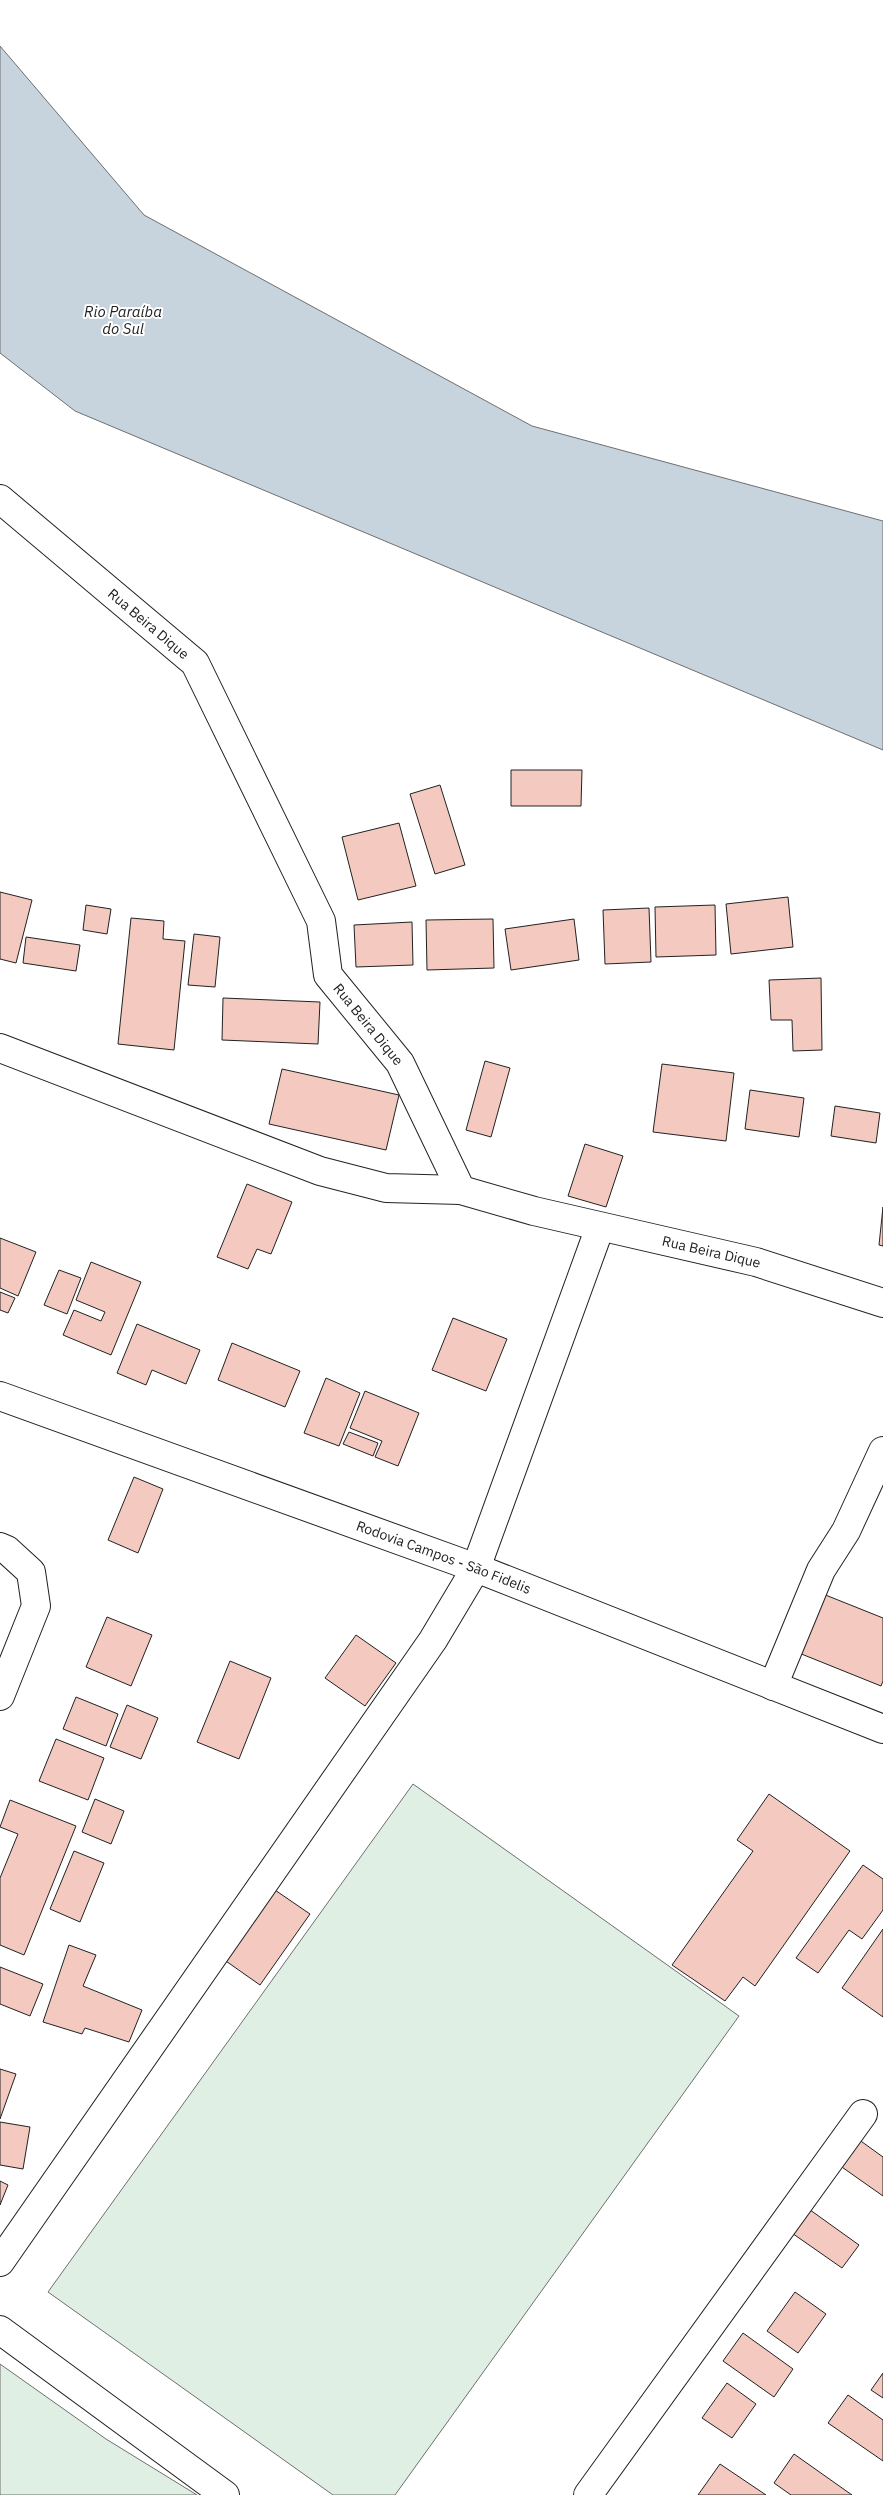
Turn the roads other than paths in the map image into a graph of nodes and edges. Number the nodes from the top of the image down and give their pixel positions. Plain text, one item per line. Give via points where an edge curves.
1 (0, 499) edge
2 (0, 1048) edge
3 (460, 1190) junction
4 (600, 1227) junction
5 (883, 1303) edge
6 (0, 1396) edge
7 (883, 1451) edge
8 (0, 1547) edge
9 (476, 1568) junction
10 (773, 1686) junction
11 (0, 1696) edge
12 (883, 1729) edge
13 (863, 2114) dead end
14 (0, 2262) edge
15 (0, 2330) edge
16 (225, 2495) edge
17 (588, 2495) edge

1 - 3 street, Rua Beira Dique via 195,663 321,921 328,975 400,1063
2 - 3 street via 320,1171 386,1188
3 - 4 street, Rua Beira Dique
4 - 5 street, Rua Beira Dique via 756,1262
4 - 9 street
6 - 9 street, Rodovia Campos - São Fidelis
7 - 10 street via 846,1531 821,1570
8 - 11 street via 31,1572 36,1606
9 - 10 street, Rodovia Campos - São Fidelis
9 - 14 street via 433,1640
10 - 12 street, Rodovia Campos - São Fidelis
13 - 17 street
15 - 16 street

